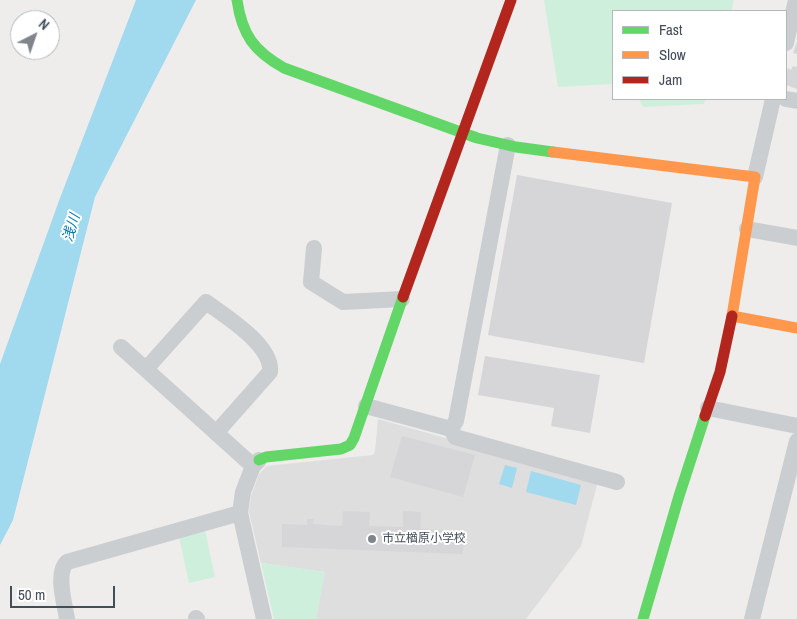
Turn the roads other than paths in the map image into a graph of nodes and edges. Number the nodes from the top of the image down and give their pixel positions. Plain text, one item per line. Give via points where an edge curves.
1 (237, 0) edge
2 (511, 0) edge
3 (796, 0) edge
4 (787, 39) edge
5 (773, 100) edge
6 (462, 133) junction
7 (508, 145) junction
8 (755, 177) junction
9 (747, 229) junction
10 (797, 238) edge
11 (314, 248) dead end
12 (402, 300) junction
13 (732, 316) junction
14 (797, 328) edge
15 (121, 347) dead end
16 (146, 369) junction
17 (366, 406) junction
18 (708, 408) junction
19 (797, 426) edge
20 (451, 429) junction
21 (216, 433) junction
22 (797, 441) edge
23 (256, 463) junction
24 (617, 482) dead end
25 (240, 513) junction
26 (66, 618) edge
27 (264, 619) edge
28 (643, 619) edge
29 (752, 619) edge

1 - 6 street via 238,15 245,33 254,48 268,60
2 - 6 street
3 - 4 street
5 - 8 street
6 - 7 street
6 - 12 street
7 - 8 street
7 - 20 street via 456,422
8 - 9 street
9 - 10 street
9 - 13 street
11 - 12 street via 311,282 343,302
12 - 17 street
13 - 14 street
13 - 18 street via 720,372
15 - 16 street
16 - 21 street
16 - 21 street via 206,302 255,339 271,364 270,372
17 - 20 street
17 - 23 street via 350,445 341,449 266,457
18 - 19 street
18 - 28 street
20 - 24 street via 455,437
21 - 23 street
22 - 29 street
23 - 25 street via 243,492
25 - 26 street via 67,562 61,577
25 - 27 street

